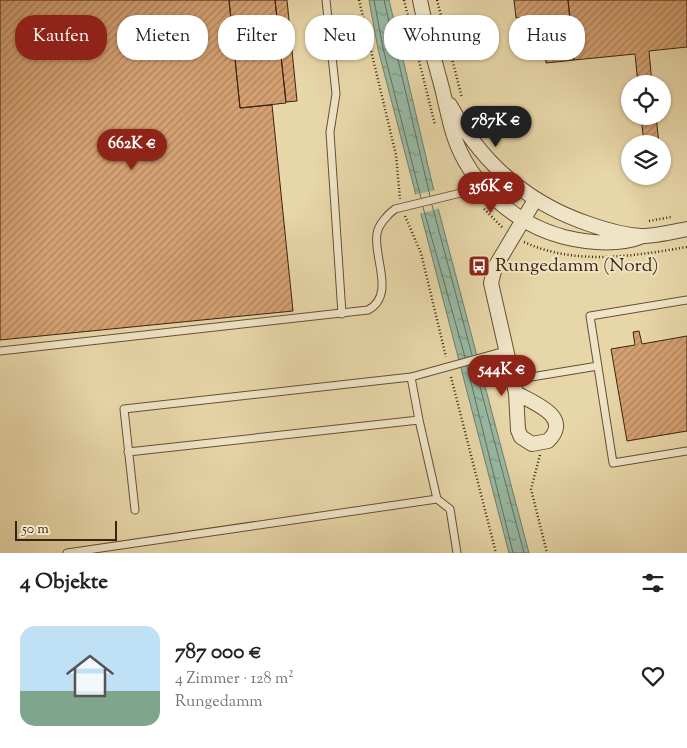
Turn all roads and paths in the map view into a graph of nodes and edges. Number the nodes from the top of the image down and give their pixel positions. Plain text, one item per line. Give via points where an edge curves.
1 (326, 0) edge
2 (359, 0) edge
3 (420, 0) edge
4 (437, 0) edge
5 (442, 88) junction
6 (464, 104) dead end
7 (498, 171) junction
8 (481, 184) junction
9 (535, 200) junction
10 (401, 207) junction
11 (523, 220) junction
12 (687, 229) edge
13 (642, 236) junction
14 (687, 300) edge
15 (342, 314) junction
16 (505, 350) junction
17 (0, 351) edge
18 (449, 365) junction
19 (598, 366) junction
20 (411, 377) junction
21 (514, 387) junction
22 (419, 420) junction
23 (542, 444) junction
24 (687, 451) edge
25 (128, 452) junction
26 (437, 499) junction
27 (135, 510) dead end
28 (67, 553) edge
29 (457, 553) edge
30 (496, 553) edge
31 (547, 553) edge

1 - 15 lane via 336,94 330,132
2 - 10 path via 396,155
3 - 5 street
4 - 6 path
5 - 7 street via 473,143
5 - 8 street via 454,137
7 - 8 lane
7 - 9 street
8 - 10 lane via 468,191
8 - 11 street via 505,208
9 - 11 street
9 - 13 street via 582,222 618,233
10 - 15 lane via 388,214 377,233 382,283 379,300 368,310
10 - 18 path via 421,253
11 - 13 street via 550,233 574,239 608,242
11 - 16 street via 492,275 494,304
12 - 13 street
14 - 19 lane via 590,316
15 - 17 lane
16 - 18 lane
16 - 21 street
18 - 20 lane
18 - 30 path
19 - 21 lane
19 - 24 lane via 613,463
20 - 22 lane
20 - 25 lane via 124,409
21 - 23 street via 521,437 532,444
21 - 23 street via 551,413 555,433
22 - 25 lane
22 - 26 lane
23 - 31 path via 531,489
25 - 27 lane
26 - 28 lane
26 - 29 lane via 450,509

